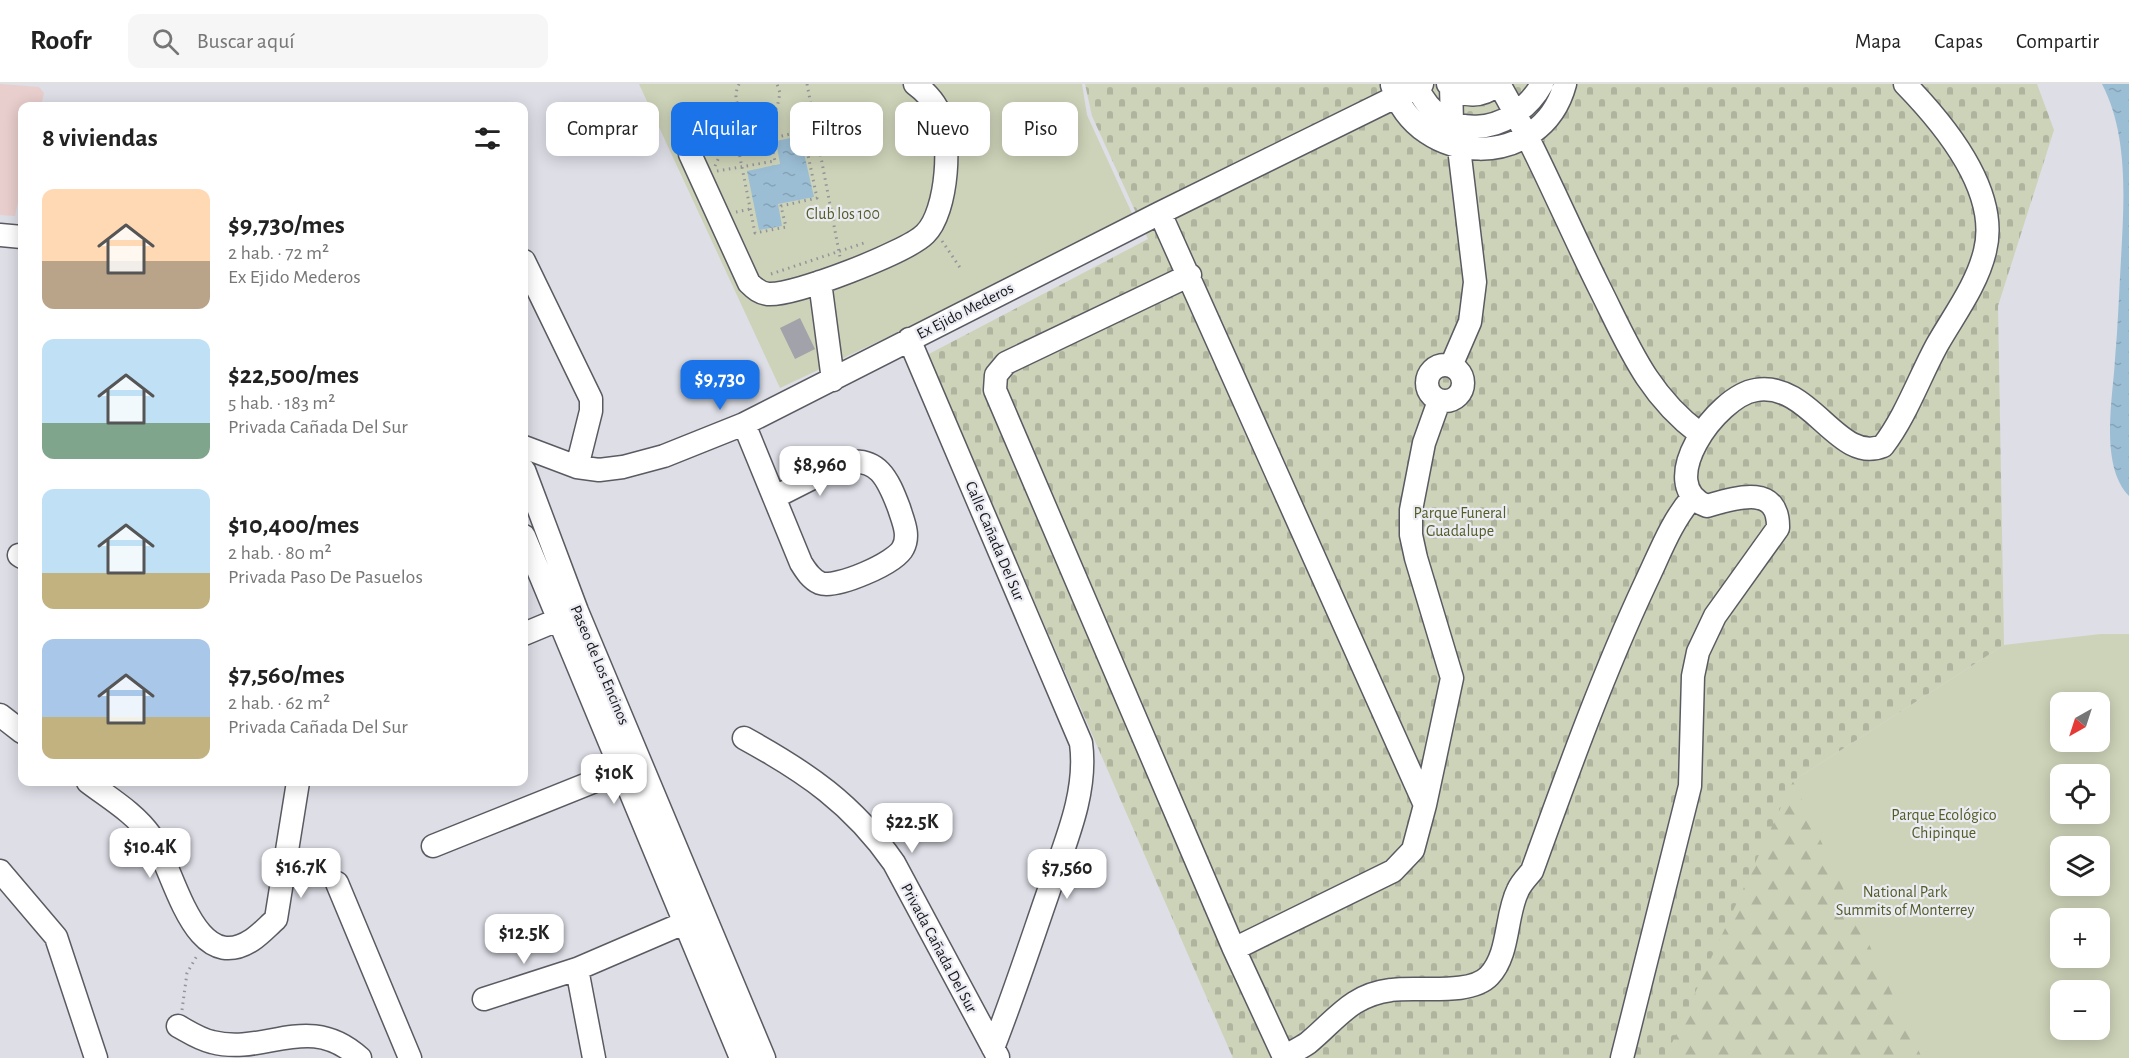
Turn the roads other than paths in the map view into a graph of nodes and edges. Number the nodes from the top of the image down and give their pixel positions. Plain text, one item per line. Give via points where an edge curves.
1 (915, 84) edge
2 (1499, 84) edge
3 (1542, 84) edge
4 (1565, 84) edge
5 (1905, 84) edge
6 (1418, 85) edge
7 (1449, 85) edge
8 (1394, 91) edge
9 (1516, 115) junction
10 (1452, 122) junction
11 (1528, 135) junction
12 (1459, 148) junction
13 (691, 156) edge
14 (1160, 213) junction
15 (0, 235) edge
16 (18, 237) edge
17 (528, 268) edge
18 (1190, 275) junction
19 (819, 282) junction
20 (909, 339) junction
21 (833, 380) junction
22 (744, 424) junction
23 (1700, 434) junction
24 (528, 449) edge
25 (577, 467) junction
26 (528, 483) edge
27 (775, 497) junction
28 (1692, 498) junction
29 (528, 543) edge
30 (568, 616) junction
31 (528, 632) edge
32 (0, 715) edge
33 (18, 729) edge
34 (744, 738) dead end
35 (631, 766) junction
36 (93, 786) edge
37 (297, 786) edge
38 (1425, 805) junction
39 (433, 846) dead end
40 (0, 872) edge
41 (337, 883) dead end
42 (695, 919) junction
43 (1234, 949) junction
44 (577, 969) junction
45 (484, 999) dead end
46 (178, 1026) road end
47 (996, 1053) edge
48 (96, 1058) edge
49 (360, 1058) edge
50 (410, 1058) edge
51 (594, 1058) edge
52 (741, 1058) edge
53 (764, 1058) edge
54 (1622, 1058) edge

1 - 19 street via 938,108 946,139 945,182 932,226 912,244
2 - 7 street via 1475,95
2 - 9 street
3 - 9 street via 1533,100
4 - 11 street via 1548,117
5 - 23 street via 1956,144 1977,187 1986,214 1987,233 1985,251 1969,289 1894,429 1883,446 1863,449 1851,445 1791,394 1766,389 1754,390 1733,401
6 - 8 street, Ex Ejido Mederos
6 - 10 street via 1437,113
7 - 10 street
8 - 12 street via 1419,126 1433,138
8 - 14 street, Ex Ejido Mederos
9 - 10 street via 1498,125 1474,127
9 - 11 street
10 - 12 street
11 - 12 street via 1483,150
11 - 23 street via 1641,370 1665,405
12 - 38 street via 1475,282 1470,322 1451,366 1462,378 1461,391 1453,400 1438,401 1424,443 1411,510 1416,558 1452,678
13 - 19 street via 749,283 769,294
14 - 18 street
14 - 20 street, Ex Ejido Mederos
15 - 16 street
17 - 25 street via 591,399
18 - 38 street
18 - 43 street via 1006,363 994,381 994,390
19 - 21 street
20 - 21 street, Ex Ejido Mederos
20 - 47 street, Calle Cañada Del Sur via 1081,743 1083,771 1076,808
21 - 22 street, Ex Ejido Mederos
22 - 25 street, Ex Ejido Mederos via 664,456 623,467
22 - 27 street
23 - 28 street via 1687,475
24 - 25 street, Ex Ejido Mederos
26 - 30 street, Paseo de Los Encinos
27 - 27 street via 842,463 862,462 879,470 891,485 906,533 902,550 893,559 848,579 820,583 801,563
28 - 43 street via 1679,513 1634,609 1582,733 1532,871 1518,890 1498,961 1490,975 1480,983 1464,987 1370,994 1346,1006 1307,1043 1284,1057
28 - 54 street via 1707,506 1754,496 1763,498 1774,507 1778,528 1715,616 1698,652 1693,676 1690,786
29 - 30 street, Paseo de Los Encinos
30 - 31 street
30 - 35 street, Paseo de Los Encinos
32 - 33 street
34 - 47 street, Privada Cañada Del Sur via 804,772 877,839 894,863
35 - 39 street
35 - 42 street, Paseo de Los Encinos
36 - 37 street via 128,812 151,836 188,917 204,937 222,947 254,939 276,919
38 - 43 street via 1413,850 1393,871
40 - 48 street via 56,937
41 - 50 street
42 - 44 street
42 - 52 street, Paseo de Los Encinos
42 - 53 street, Paseo de Los Encinos
44 - 45 street
44 - 51 street
46 - 49 street via 213,1043 306,1035 339,1043

